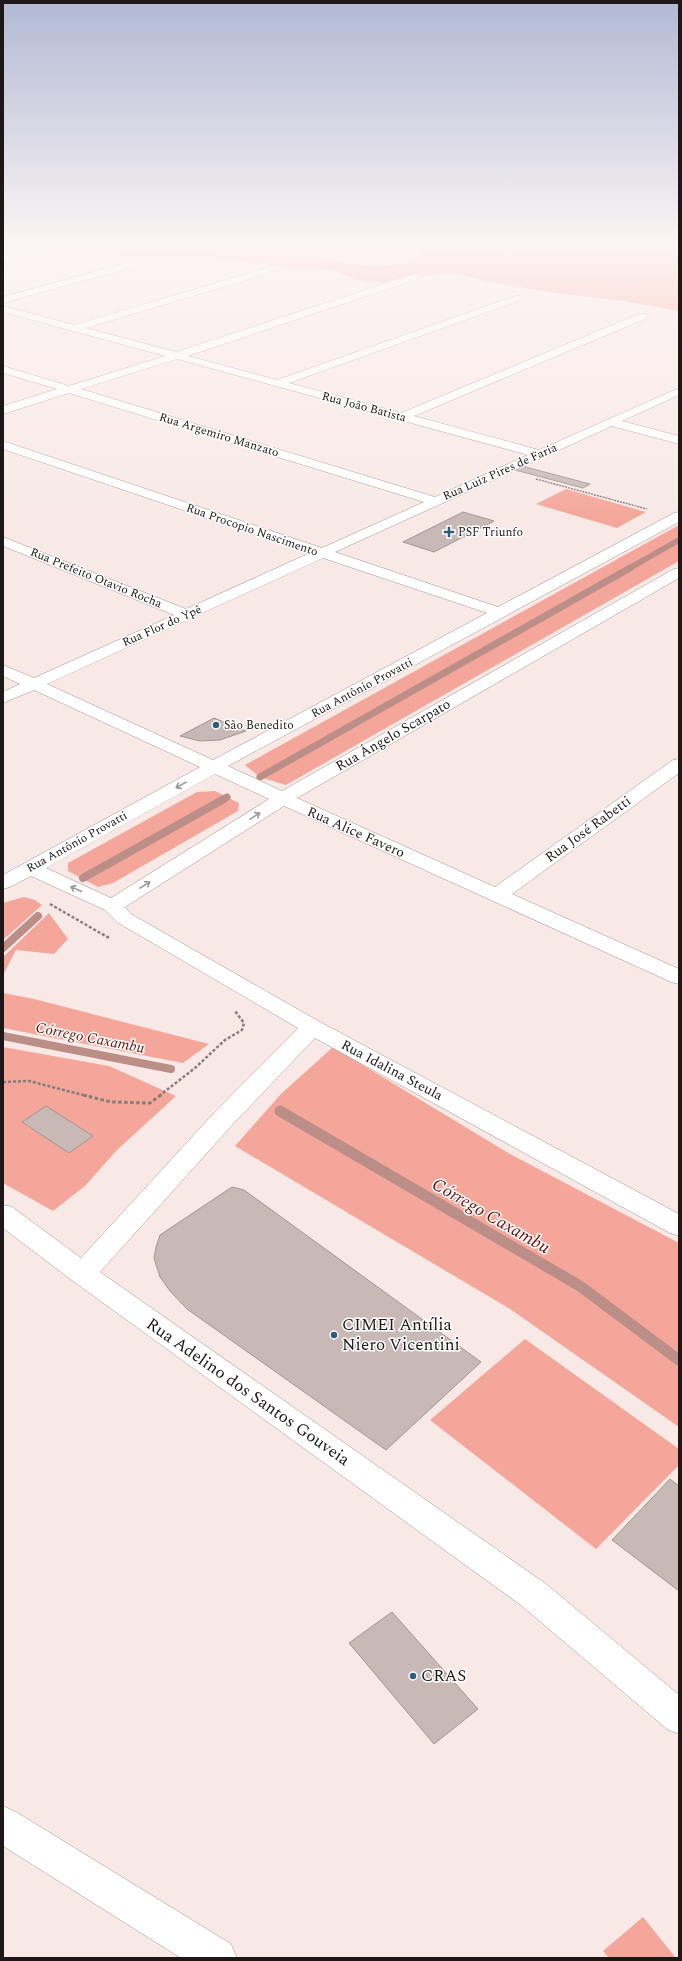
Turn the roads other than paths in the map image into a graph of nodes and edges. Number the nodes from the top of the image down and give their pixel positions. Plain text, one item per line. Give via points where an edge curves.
1 (113, 339) edge
2 (229, 339) edge
3 (404, 339) edge
4 (589, 339) edge
5 (176, 356) junction
6 (3, 369) edge
7 (278, 383) junction
8 (69, 389) junction
9 (679, 390) edge
10 (3, 410) edge
11 (402, 417) junction
12 (611, 422) junction
13 (679, 440) edge
14 (3, 445) edge
15 (540, 454) junction
16 (435, 501) junction
17 (678, 517) edge
18 (3, 541) edge
19 (320, 553) junction
20 (679, 572) edge
21 (501, 613) junction
22 (188, 615) junction
23 (3, 670) edge
24 (34, 684) junction
25 (3, 698) edge
26 (679, 764) edge
27 (215, 766) junction
28 (282, 798) junction
29 (30, 868) junction
30 (3, 883) edge
31 (497, 895) junction
32 (112, 906) junction
33 (679, 977) edge
34 (312, 1027) junction
35 (3, 1214) edge
36 (679, 1226) edge
37 (82, 1274) junction
38 (679, 1717) edge
39 (3, 1825) edge
40 (217, 1958) edge

1 - 5 street, Rua João Batista
2 - 5 street
3 - 7 street
4 - 11 street
5 - 7 street, Rua João Batista
5 - 8 street
6 - 8 street, Rua Argemiro Manzato
7 - 11 street, Rua João Batista
8 - 10 street
8 - 16 street, Rua Argemiro Manzato
9 - 12 street, Rua Luiz Pires de Faria
11 - 15 street, Rua João Batista
12 - 13 street
12 - 15 street, Rua Luiz Pires de Faria
14 - 19 street, Rua Procopio Nascimento
15 - 16 street, Rua Luiz Pires de Faria
16 - 19 street, Rua Luiz Pires de Faria
17 - 21 street, Rua Antônio Provatti
18 - 22 street, Rua Prefeito Otavio Rocha
19 - 21 street, Rua Procopio Nascimento
19 - 22 street, Rua Flor do Ypê
20 - 28 street, Rua Ângelo Scarpato
21 - 27 street, Rua Antônio Provatti
22 - 24 street, Rua Flor do Ypê
23 - 24 street, Rua Alice Favero
24 - 25 street, Rua Flor do Ypê
24 - 27 street, Rua Alice Favero
26 - 31 street, Rua José Rabetti
27 - 28 street, Rua Alice Favero
27 -> 29 street, Rua Antônio Provatti
28 - 31 street, Rua Alice Favero
32 -> 28 street, Rua Ângelo Scarpato
29 - 30 street, Rua Antônio Provatti
32 -> 29 street, Rua Idalina Steula
31 - 33 street, Rua Alice Favero
32 - 34 street, Rua Idalina Steula via 124,918
34 - 36 street, Rua Idalina Steula
34 - 37 street via 224,1118
35 - 37 street, Rua Adelino dos Santos Gouveia
37 - 38 street, Rua Adelino dos Santos Gouveia via 534,1595
39 - 40 street

